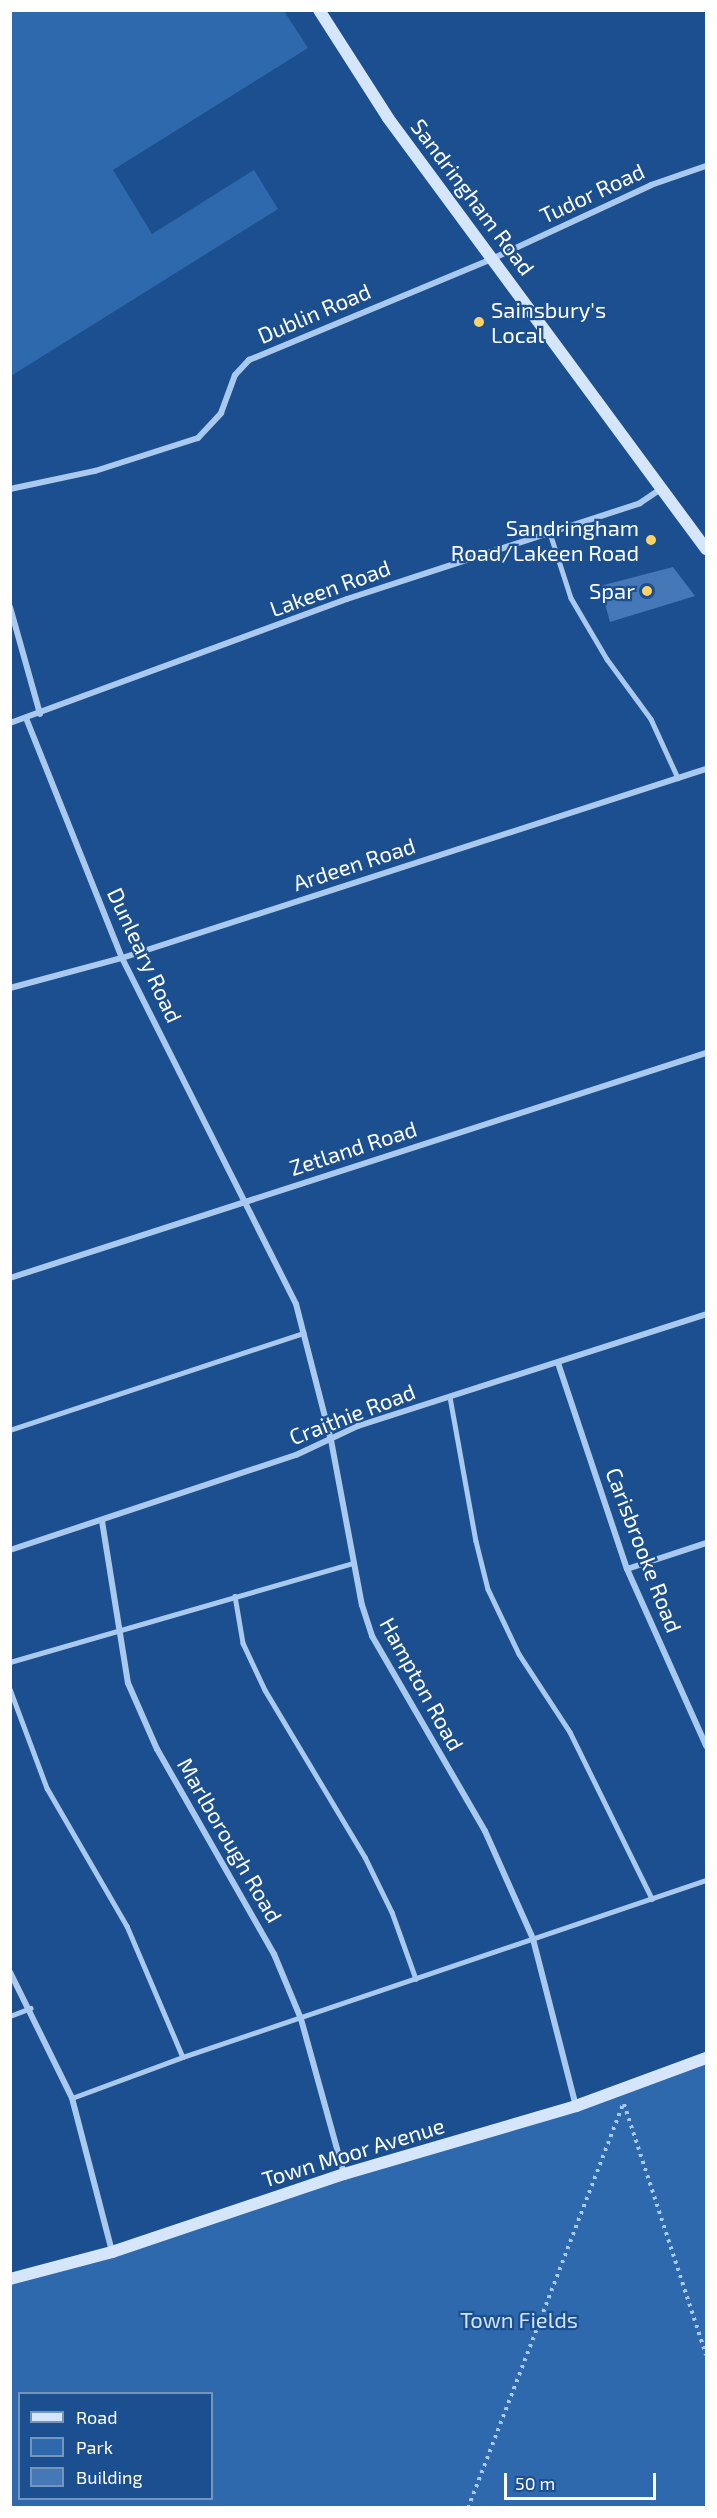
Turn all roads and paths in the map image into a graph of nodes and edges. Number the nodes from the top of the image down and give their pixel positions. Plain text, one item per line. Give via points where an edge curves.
1 (320, 10) edge
2 (706, 166) edge
3 (494, 258) junction
4 (10, 489) edge
5 (661, 489) junction
6 (550, 533) junction
7 (706, 549) edge
8 (10, 607) edge
9 (10, 714) edge
10 (40, 714) junction
11 (26, 718) junction
12 (12, 723) edge
13 (706, 769) edge
14 (678, 778) junction
15 (122, 958) junction
16 (10, 988) edge
17 (706, 1053) edge
18 (247, 1201) junction
19 (10, 1278) edge
20 (706, 1314) edge
21 (303, 1333) junction
22 (558, 1363) junction
23 (450, 1397) junction
24 (10, 1430) edge
25 (331, 1440) junction
26 (102, 1521) junction
27 (706, 1544) edge
28 (10, 1550) edge
29 (354, 1563) junction
30 (627, 1569) junction
31 (235, 1596) junction
32 (119, 1628) junction
33 (10, 1662) edge
34 (10, 1689) edge
35 (706, 1746) edge
36 (706, 1880) edge
37 (652, 1899) junction
38 (533, 1939) junction
39 (10, 1971) edge
40 (416, 1979) junction
41 (32, 2008) junction
42 (10, 2016) edge
43 (301, 2019) junction
44 (183, 2057) junction
45 (706, 2058) edge
46 (72, 2098) junction
47 (576, 2106) junction
48 (344, 2174) junction
49 (112, 2252) junction
50 (10, 2279) edge
51 (706, 2355) edge
52 (468, 2508) edge

1 - 3 street, Sandringham Road via 388,118
2 - 3 street, Tudor Road via 651,185
3 - 4 street, Dublin Road via 249,360 235,375 221,413 198,438 95,471
3 - 5 street, Sandringham Road
5 - 6 street, Lakeen Road via 640,503
5 - 7 street, Sandringham Road
6 - 10 street, Lakeen Road via 347,599
6 - 14 lane via 571,598 607,659 655,726
8 - 10 street
9 - 12 street
10 - 11 street, Lakeen Road
11 - 12 street, Lakeen Road
11 - 15 street, Dunleary Road
13 - 14 street, Ardeen Road
14 - 15 street, Ardeen Road
15 - 16 street, Ardeen Road
15 - 18 street, Dunleary Road
17 - 18 street, Zetland Road
18 - 19 street, Zetland Road
18 - 21 street, Hampton Road via 296,1304
20 - 22 street, Craithie Road
21 - 24 lane
21 - 25 street, Hampton Road
22 - 23 street, Craithie Road
22 - 30 street, Carisbrooke Road
23 - 25 street, Craithie Road via 358,1426
23 - 37 lane via 476,1541 489,1589 519,1654 587,1764
25 - 26 street, Craithie Road
25 - 29 street, Hampton Road
26 - 28 street, Craithie Road
26 - 32 street, Marlborough Road
27 - 30 street
29 - 31 lane
29 - 38 street, Hampton Road via 372,1636 485,1832
30 - 35 street, Carisbrooke Road
31 - 32 lane
31 - 40 lane via 243,1643 265,1690 365,1857 392,1912
32 - 33 lane
32 - 43 street, Marlborough Road via 128,1683 157,1749 274,1954
34 - 44 lane via 47,1788 128,1926
36 - 37 lane
37 - 38 lane
38 - 40 lane
38 - 47 street, Hampton Road
39 - 41 street
40 - 43 lane
41 - 42 lane
41 - 46 street
43 - 44 lane
43 - 48 street, Marlborough Road
44 - 46 lane
45 - 47 street, Town Moor Avenue
46 - 49 street
47 - 48 street, Town Moor Avenue
48 - 49 street, Town Moor Avenue
49 - 50 street, Town Moor Avenue
51 - 52 path via 624,2103

